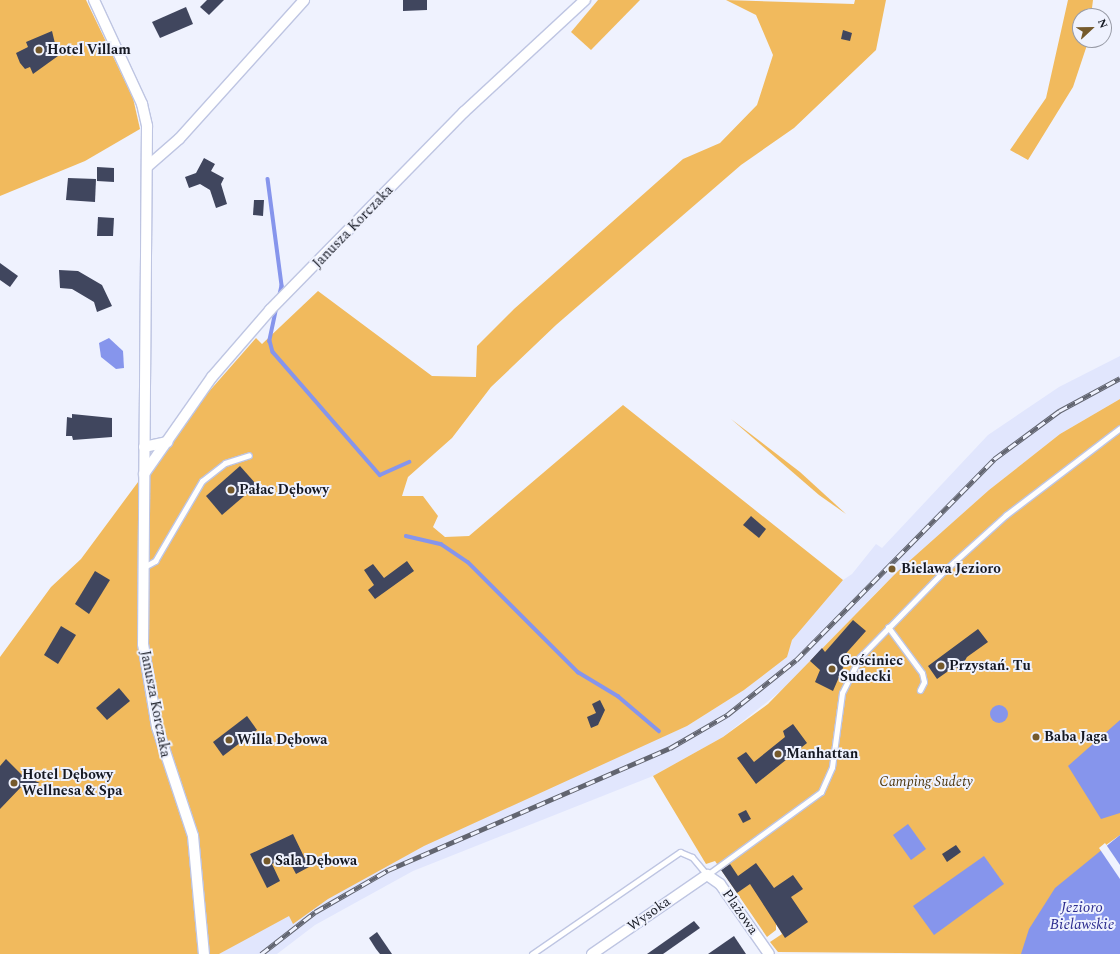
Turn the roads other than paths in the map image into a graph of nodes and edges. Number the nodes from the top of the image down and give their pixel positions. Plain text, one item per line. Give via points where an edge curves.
1 (94, 0) edge
2 (304, 0) edge
3 (585, 0) edge
4 (148, 166) junction
5 (1120, 428) edge
6 (167, 442) junction
7 (144, 447) junction
8 (249, 455) dead end
9 (144, 474) junction
10 (143, 567) junction
11 (888, 627) junction
12 (920, 690) dead end
13 (707, 875) junction
14 (204, 954) edge
15 (532, 954) edge
16 (592, 954) edge
17 (769, 954) edge

1 - 4 street, Janusza Korczaka via 142,104 147,126
2 - 4 street via 178,139
3 - 6 street, Janusza Korczaka via 464,112 270,310 212,377
4 - 7 street, Janusza Korczaka
5 - 11 lane via 1020,503
6 - 7 street
6 - 9 street, Janusza Korczaka
7 - 9 street, Janusza Korczaka
8 - 10 lane via 225,463 202,482 155,560
9 - 10 street, Janusza Korczaka
10 - 14 street, Janusza Korczaka via 143,644 149,687 166,761 193,836
11 - 12 lane via 922,673 924,682
11 - 13 lane via 860,657 842,692 832,767 821,792
13 - 15 lane via 692,857 680,852
13 - 16 street, Wysoka
13 - 17 street, Plażowa via 720,884

